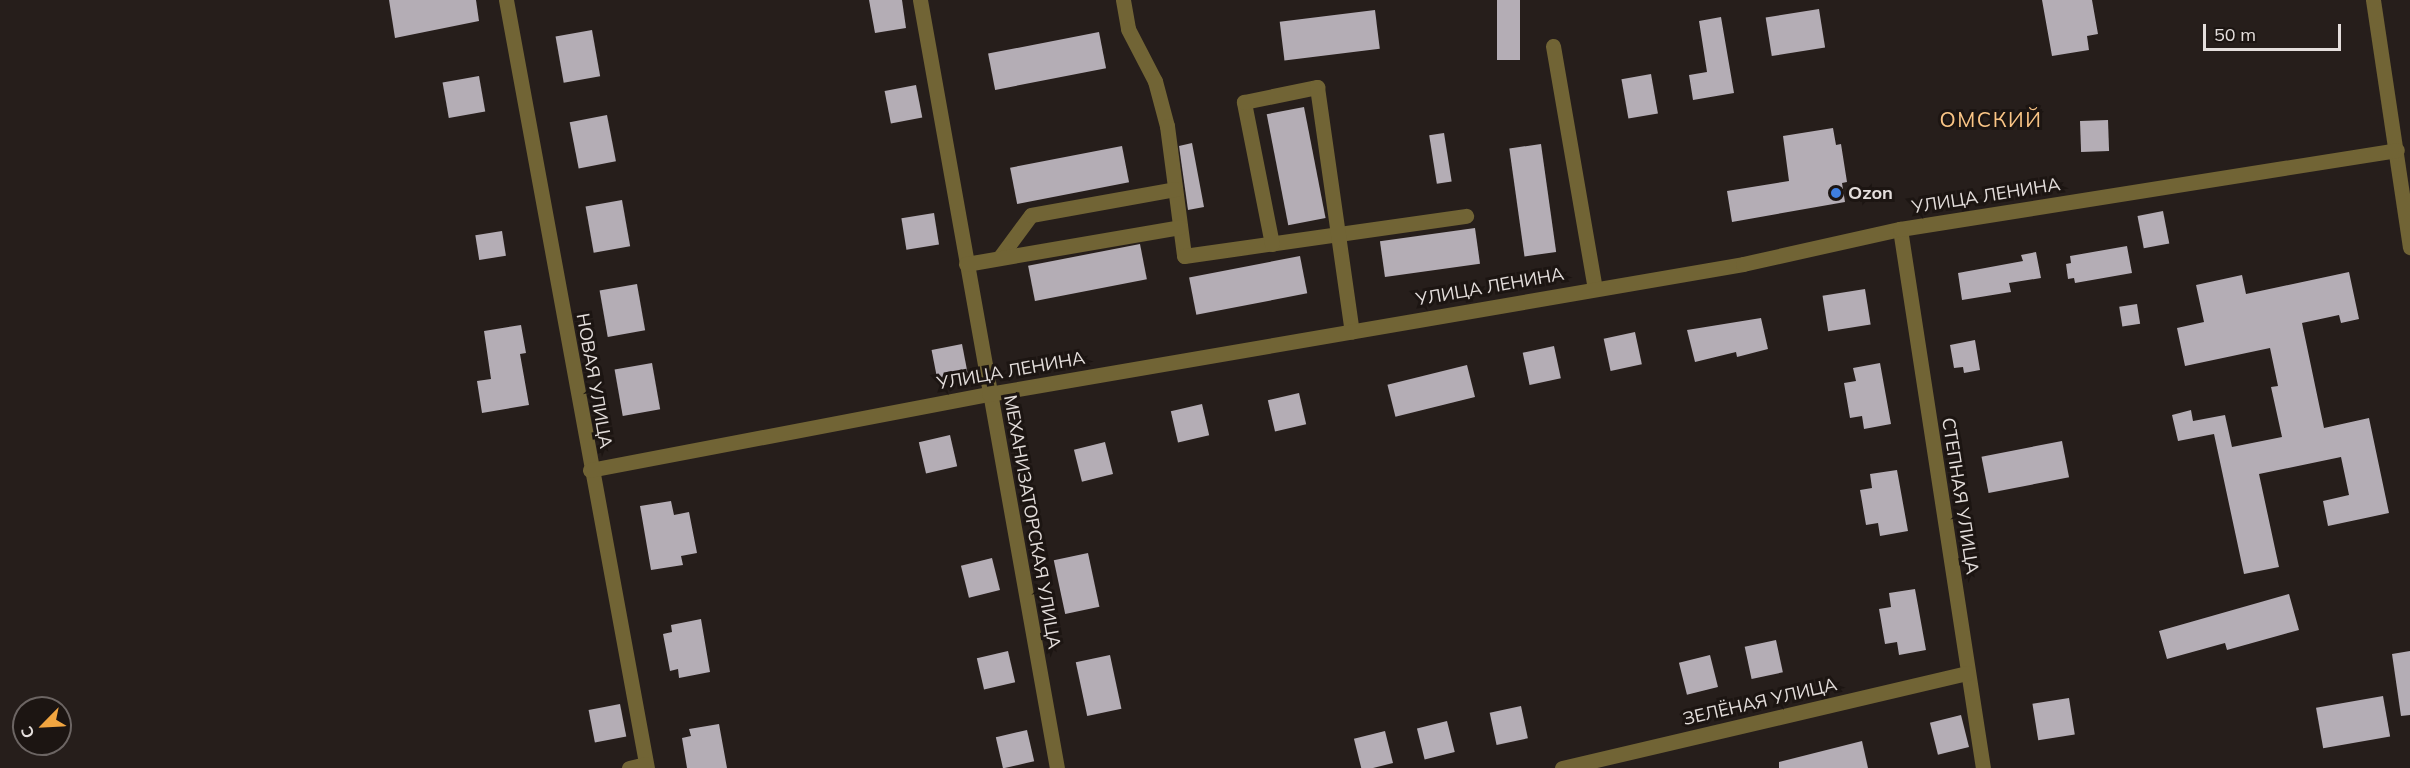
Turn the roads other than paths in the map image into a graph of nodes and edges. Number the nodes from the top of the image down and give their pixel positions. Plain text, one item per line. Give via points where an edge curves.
1 (506, 0) edge
2 (920, 0) edge
3 (1123, 0) edge
4 (2373, 0) edge
5 (1553, 46) dead end
6 (2397, 150) junction
7 (1175, 189) junction
8 (1466, 216) dead end
9 (1180, 227) junction
10 (1900, 229) junction
11 (1339, 234) junction
12 (1272, 244) junction
13 (2410, 248) edge
14 (1000, 257) junction
15 (966, 264) junction
16 (1595, 288) junction
17 (1352, 332) junction
18 (989, 394) junction
19 (590, 470) junction
20 (1967, 673) junction
21 (647, 766) edge
22 (629, 768) edge
23 (1057, 768) edge
24 (1562, 768) edge
25 (1983, 768) edge

1 - 19 street, НОВАЯ УЛИЦА
2 - 15 street, МЕХАНИЗАТОРСКАЯ УЛИЦА
3 - 7 street via 1132,38 1155,81 1167,126
4 - 6 street
5 - 16 street
6 - 10 street, УЛИЦА ЛЕНИНА
6 - 13 street
7 - 9 street
7 - 14 street via 1031,215
8 - 11 street
9 - 12 street via 1184,256
9 - 14 street
10 - 16 street, УЛИЦА ЛЕНИНА via 1743,264
10 - 20 street, СТЕПНАЯ УЛИЦА
11 - 12 street
11 - 12 street via 1317,87 1244,102
11 - 17 street
14 - 15 street
15 - 18 street, МЕХАНИЗАТОРСКАЯ УЛИЦА
16 - 17 street, УЛИЦА ЛЕНИНА
17 - 18 street, УЛИЦА ЛЕНИНА
18 - 19 street, УЛИЦА ЛЕНИНА
18 - 23 street, МЕХАНИЗАТОРСКАЯ УЛИЦА
19 - 21 street, НОВАЯ УЛИЦА
20 - 24 street, ЗЕЛЁНАЯ УЛИЦА
20 - 25 street, СТЕПНАЯ УЛИЦА
21 - 22 street

